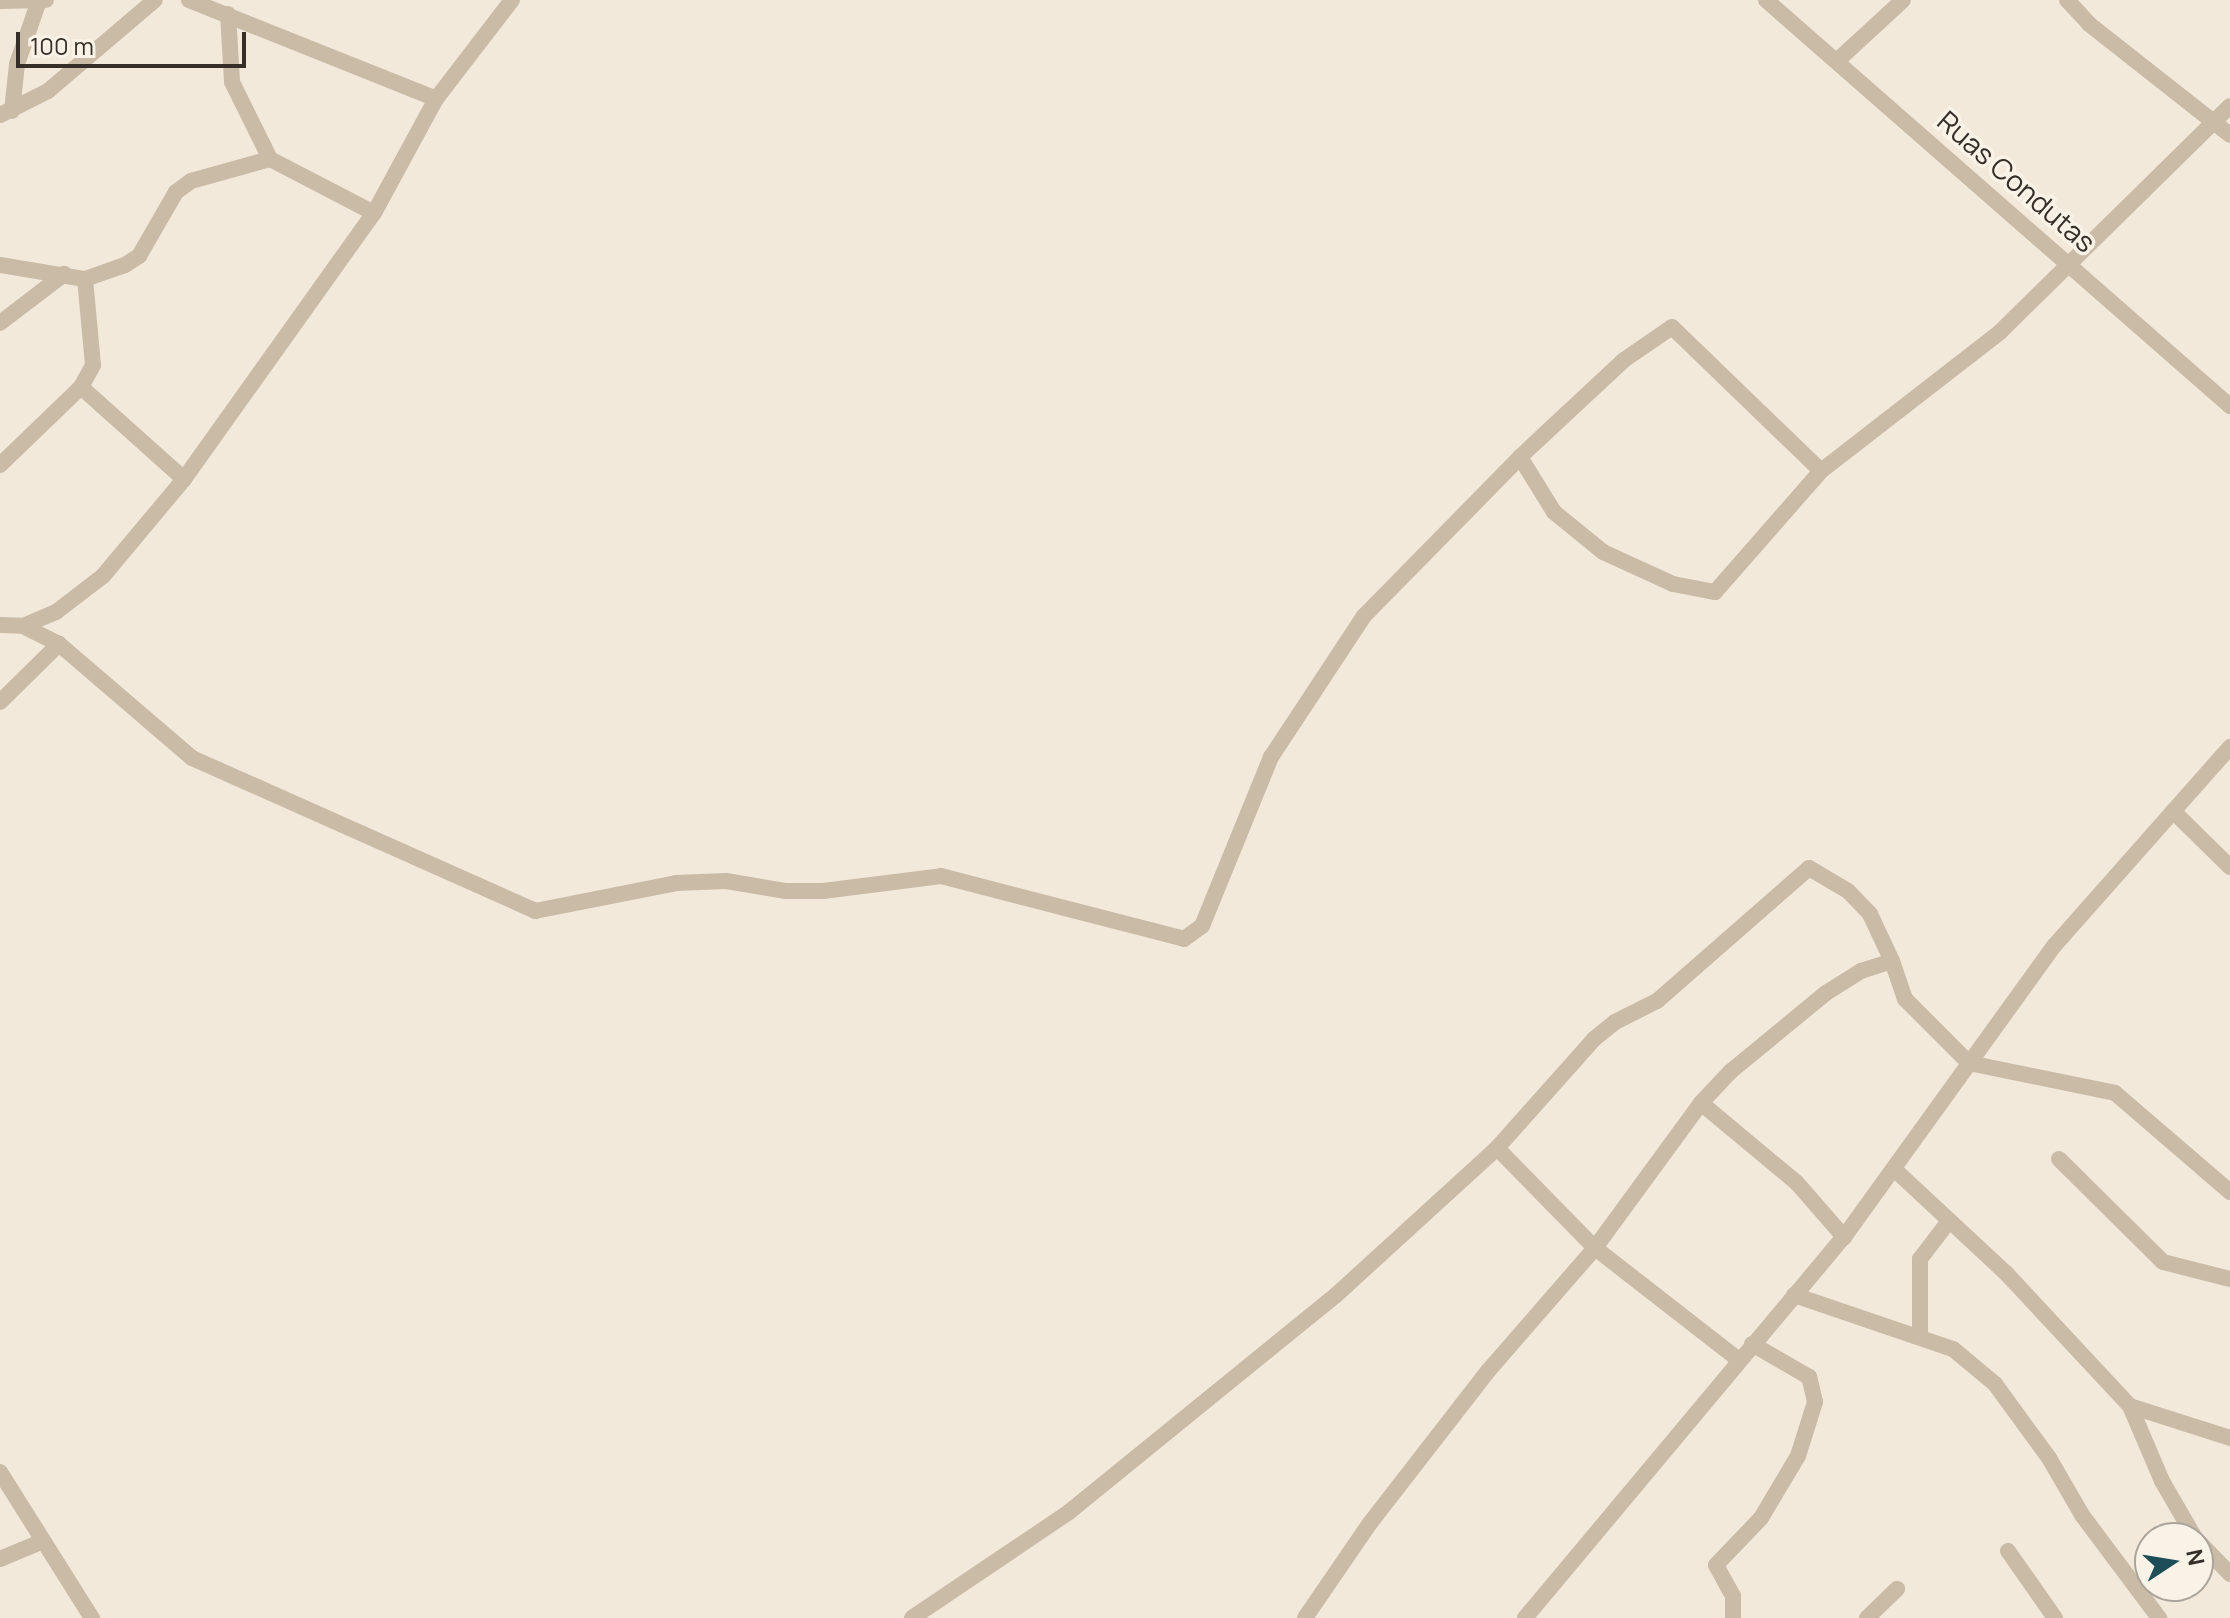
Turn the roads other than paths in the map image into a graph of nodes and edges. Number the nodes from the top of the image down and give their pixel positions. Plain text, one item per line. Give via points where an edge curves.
1 (46, 0) edge
2 (155, 0) edge
3 (189, 0) edge
4 (512, 0) edge
5 (1766, 0) edge
6 (1903, 0) edge
7 (2067, 0) edge
8 (0, 1) edge
9 (39, 1) edge
10 (228, 14) junction
11 (1838, 60) junction
12 (436, 99) junction
13 (2230, 106) edge
14 (6, 113) edge
15 (2215, 121) junction
16 (2230, 135) edge
17 (270, 159) junction
18 (374, 213) junction
19 (2074, 264) junction
20 (0, 265) edge
21 (64, 274) junction
22 (85, 279) junction
23 (0, 323) edge
24 (81, 387) junction
25 (2230, 406) edge
26 (1520, 457) junction
27 (0, 465) edge
28 (1821, 471) junction
29 (184, 479) junction
30 (0, 625) edge
31 (23, 626) junction
32 (59, 644) junction
33 (0, 702) edge
34 (2230, 747) edge
35 (2173, 811) junction
36 (2230, 867) edge
37 (1892, 961) junction
38 (1969, 1063) junction
39 (1701, 1103) junction
40 (1497, 1148) junction
41 (2059, 1159) dead end
42 (1894, 1169) junction
43 (2230, 1192) edge
44 (1949, 1221) junction
45 (1844, 1237) junction
46 (1595, 1248) junction
47 (2230, 1279) edge
48 (1794, 1295) junction
49 (1920, 1337) junction
50 (1752, 1344) junction
51 (1739, 1360) junction
52 (2130, 1406) junction
53 (2230, 1438) edge
54 (0, 1472) edge
55 (2187, 1522) edge
56 (43, 1541) junction
57 (2008, 1551) dead end
58 (2214, 1557) edge
59 (0, 1559) edge
60 (2230, 1574) edge
61 (1897, 1589) dead end
62 (92, 1618) edge
63 (912, 1618) edge
64 (1305, 1618) edge
65 (1525, 1618) edge
66 (1733, 1618) edge
67 (1867, 1618) edge
68 (2055, 1618) edge
69 (2159, 1618) edge

1 - 9 street
2 - 14 street via 48,91
3 - 10 street
4 - 12 street
5 - 11 street, Ruas Condutas
6 - 11 street
7 - 15 street via 2089,24
8 - 9 street
9 - 14 street
10 - 12 street
10 - 17 street via 232,82
11 - 19 street, Ruas Condutas
12 - 18 street
13 - 15 street
15 - 16 street
15 - 19 street
17 - 18 street
17 - 22 street via 191,181 176,192 139,256
18 - 29 street
19 - 25 street, Ruas Condutas
19 - 28 street via 1981,348
20 - 21 street
21 - 22 street
21 - 23 street
22 - 24 street via 94,343 93,365
24 - 27 street
24 - 29 street
26 - 28 street via 1624,360 1672,327
26 - 28 street via 1554,512 1603,552 1673,584 1715,592
26 - 32 street via 1364,616 1316,683 1271,757 1202,926 1184,939 941,876 823,891 726,881 676,883 535,911 192,758
29 - 31 street via 103,576 56,612
30 - 31 street
31 - 32 street
32 - 33 street
34 - 35 street
35 - 36 street
35 - 38 street via 2054,946
37 - 38 street via 1905,999
37 - 39 street via 1861,971 1826,993 1731,1071
37 - 40 street via 1858,900 1809,868 1657,1001 1594,1039
38 - 42 street
38 - 43 street via 2115,1093
39 - 45 street via 1797,1183
39 - 46 street
40 - 46 street
40 - 63 street via 1335,1296 1069,1512
41 - 47 street via 2163,1262
42 - 44 street
42 - 45 street
44 - 49 street via 1920,1259
44 - 52 street
45 - 48 street
46 - 51 street
46 - 64 street via 1470,1395 1370,1523
48 - 49 street
48 - 50 street
49 - 69 street via 1953,1349 1995,1384
50 - 51 street
50 - 66 street via 1809,1377 1815,1402 1791,1469 1761,1518 1716,1565 1733,1596
51 - 65 street
52 - 53 street
52 - 55 street via 2162,1481
54 - 56 street
56 - 59 street
56 - 62 street
57 - 68 street
58 - 60 street
61 - 67 street

